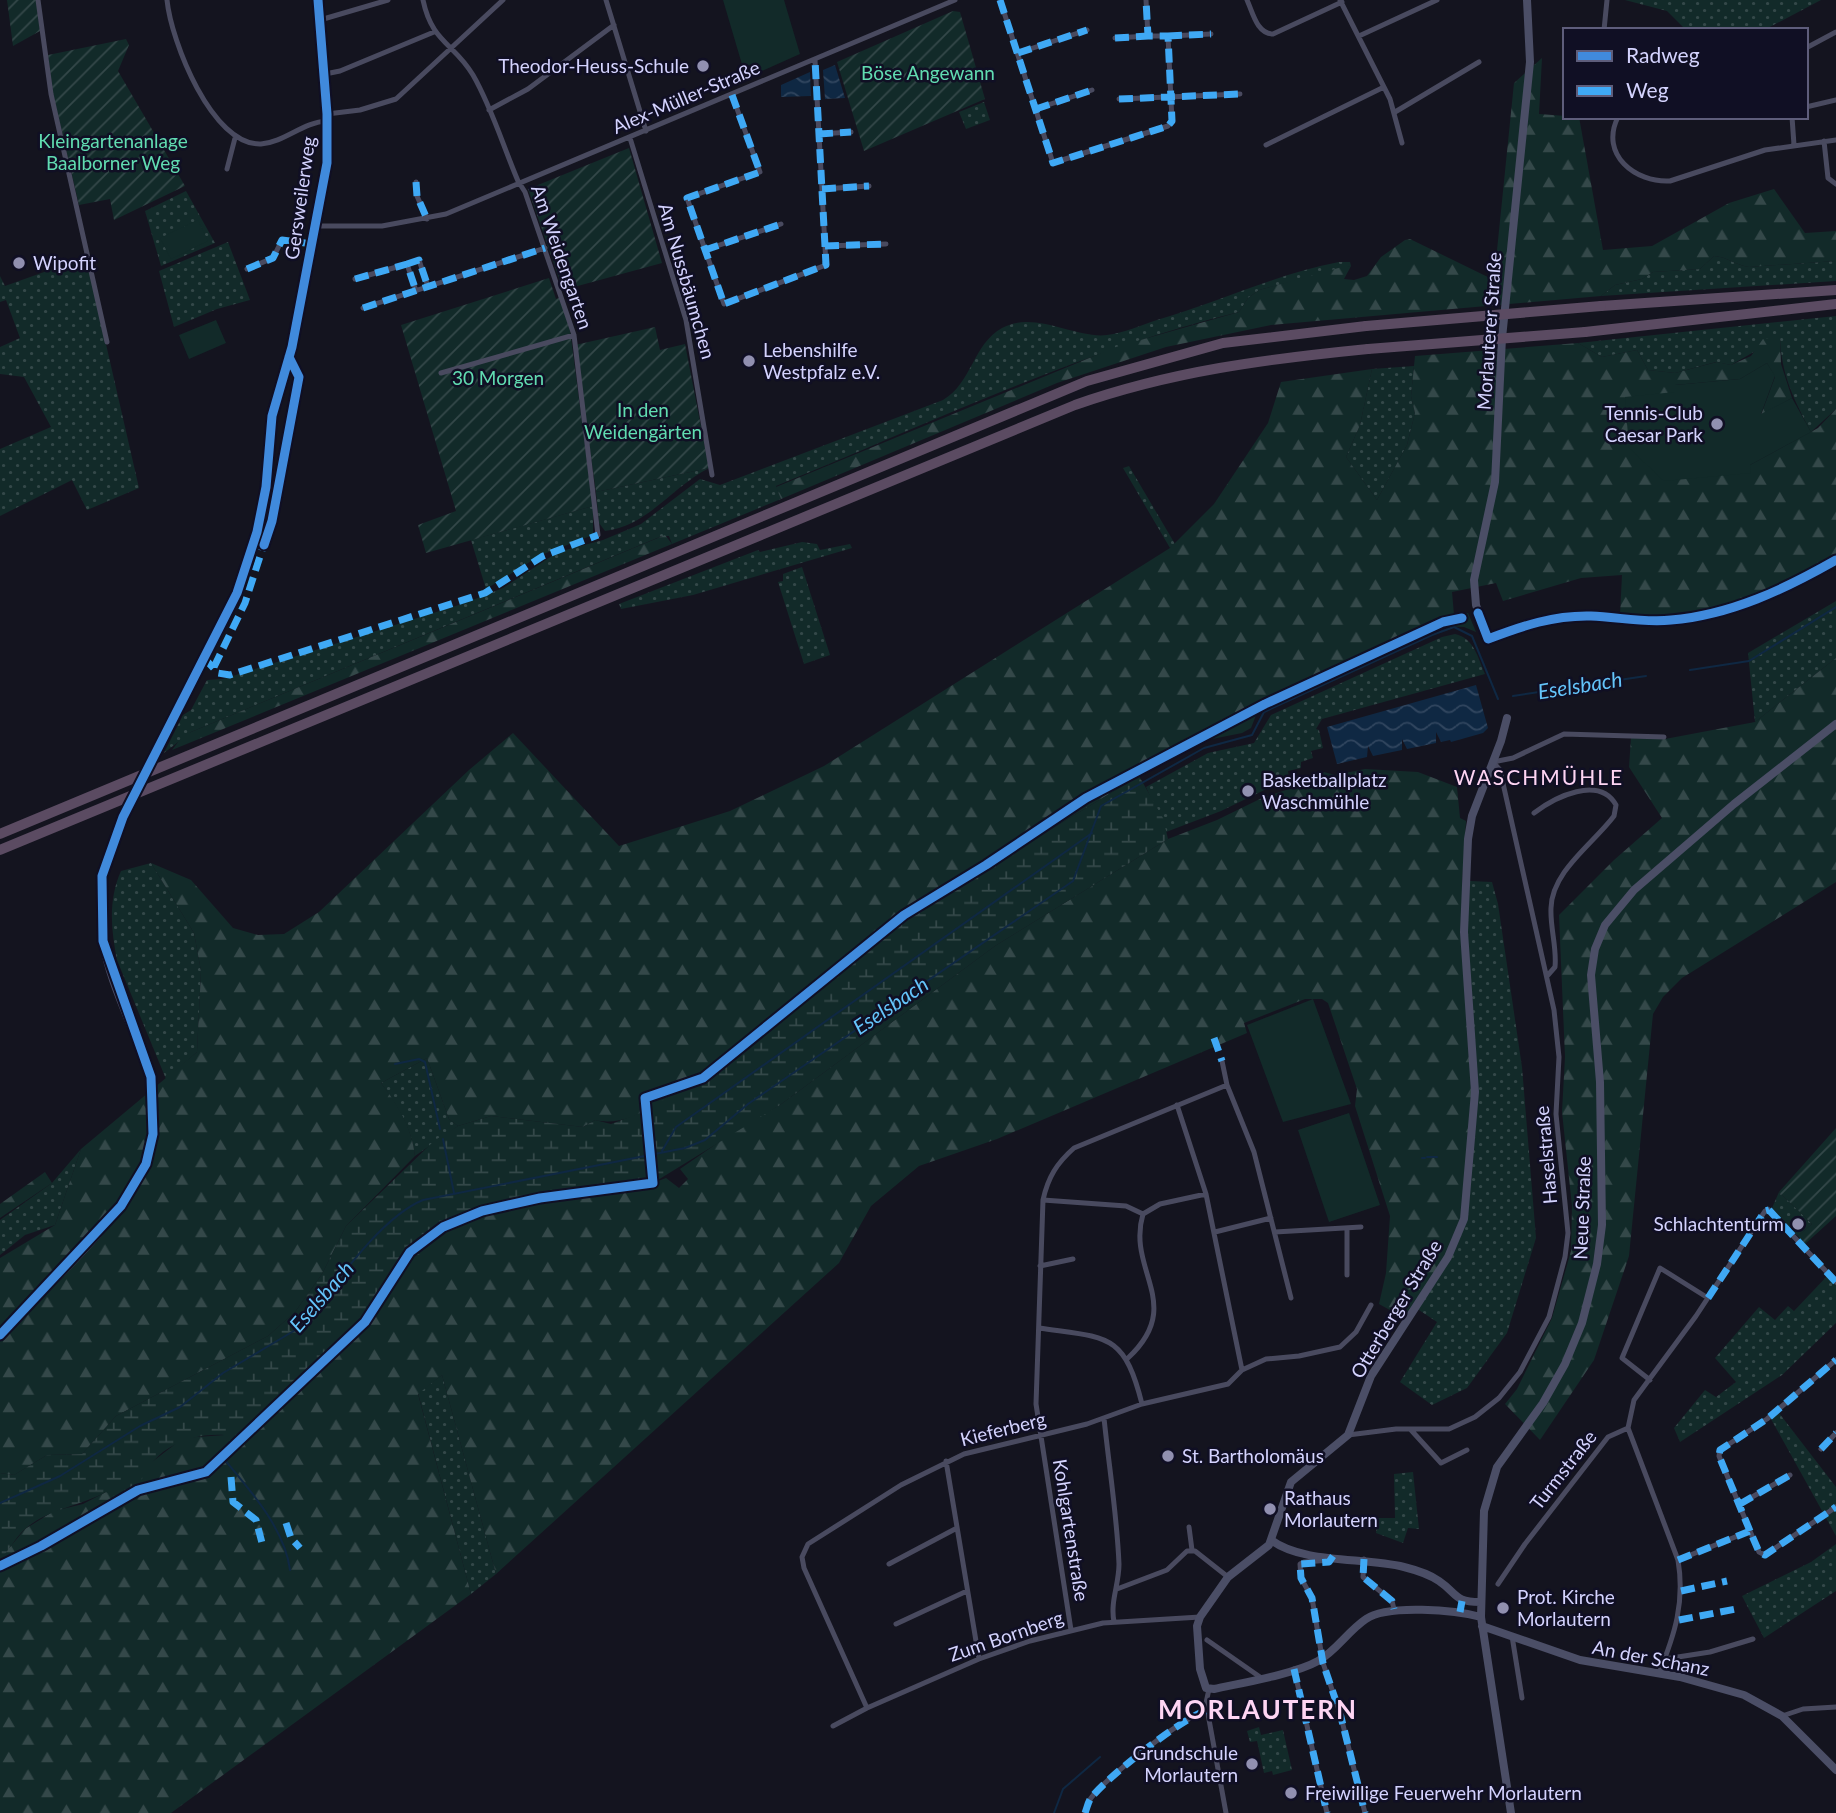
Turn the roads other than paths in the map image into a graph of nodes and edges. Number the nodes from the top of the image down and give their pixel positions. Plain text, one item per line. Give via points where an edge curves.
1 (38, 0) edge
2 (167, 0) edge
3 (318, 0) edge
4 (388, 0) edge
5 (423, 0) edge
6 (503, 0) edge
7 (606, 0) edge
8 (956, 0) edge
9 (1000, 0) edge
10 (1146, 0) edge
11 (1247, 0) edge
12 (1437, 0) edge
13 (1527, 0) edge
14 (1607, 0) edge
15 (1341, 1) edge
16 (320, 20) junction
17 (614, 25) junction
18 (1604, 28) edge
19 (1087, 30) dead end
20 (434, 32) junction
21 (1836, 32) edge
22 (1211, 34) dead end
23 (1148, 36) junction
24 (1168, 36) junction
25 (1359, 36) junction
26 (1115, 38) dead end
27 (1808, 47) edge
28 (449, 48) junction
29 (1018, 53) junction
30 (815, 60) junction
31 (1479, 62) dead end
32 (324, 74) junction
33 (1384, 87) junction
34 (1092, 90) dead end
35 (1240, 94) dead end
36 (732, 95) junction
37 (1171, 97) junction
38 (1119, 99) dead end
39 (1836, 100) edge
40 (1808, 107) edge
41 (1036, 109) junction
42 (489, 110) junction
43 (1395, 111) junction
44 (327, 117) junction
45 (1617, 119) edge
46 (1792, 119) edge
47 (646, 131) junction
48 (851, 132) dead end
49 (819, 134) junction
50 (236, 138) junction
51 (630, 138) junction
52 (1836, 140) edge
53 (1824, 141) junction
54 (1402, 143) dead end
55 (1266, 145) dead end
56 (1794, 145) junction
57 (227, 169) dead end
58 (416, 182) dead end
59 (520, 184) junction
60 (1836, 184) edge
61 (869, 187) dead end
62 (822, 189) junction
63 (427, 219) junction
64 (781, 224) dead end
65 (317, 226) junction
66 (886, 243) dead end
67 (313, 244) junction
68 (825, 246) junction
69 (545, 248) junction
70 (705, 250) junction
71 (407, 264) junction
72 (247, 269) dead end
73 (355, 279) dead end
74 (428, 287) junction
75 (1836, 290) edge
76 (416, 291) junction
77 (1836, 304) edge
78 (363, 308) dead end
79 (574, 335) junction
80 (107, 342) dead end
81 (441, 373) dead end
82 (712, 475) dead end
83 (598, 535) dead end
84 (1836, 560) edge
85 (1507, 718) dead end
86 (1836, 724) edge
87 (1664, 737) dead end
88 (155, 754) tunnel mouth
89 (1493, 762) junction
90 (1534, 813) dead end
91 (123, 817) tunnel mouth
92 (0, 834) edge
93 (0, 850) edge
94 (1548, 975) junction
95 (1222, 1060) dead end
96 (1227, 1085) junction
97 (1177, 1105) junction
98 (1206, 1194) junction
99 (1043, 1200) junction
100 (1769, 1203) dead end
101 (1769, 1210) junction
102 (1143, 1214) junction
103 (1271, 1218) junction
104 (1361, 1227) dead end
105 (1347, 1228) junction
106 (1215, 1231) junction
107 (1275, 1232) junction
108 (1073, 1259) dead end
109 (1040, 1266) junction
110 (1347, 1275) dead end
111 (1836, 1282) edge
112 (1291, 1298) dead end
113 (1708, 1298) junction
114 (1371, 1305) dead end
115 (1039, 1328) junction
116 (0, 1335) edge
117 (1128, 1358) junction
118 (1836, 1360) edge
119 (1242, 1370) junction
120 (1650, 1380) junction
121 (1142, 1404) junction
122 (1104, 1418) junction
123 (1628, 1428) junction
124 (1411, 1430) junction
125 (1836, 1433) edge
126 (1349, 1435) junction
127 (1040, 1436) junction
128 (1821, 1449) dead end
129 (1467, 1450) dead end
130 (946, 1461) junction
131 (1790, 1475) dead end
132 (1740, 1504) junction
133 (1836, 1507) edge
134 (1189, 1527) dead end
135 (957, 1528) junction
136 (1750, 1531) junction
137 (1271, 1540) junction
138 (1192, 1550) junction
139 (1333, 1556) junction
140 (1364, 1559) junction
141 (1678, 1560) junction
142 (889, 1563) dead end
143 (1228, 1577) junction
144 (1498, 1584) dead end
145 (1117, 1589) junction
146 (967, 1591) junction
147 (1462, 1601) junction
148 (1480, 1602) junction
149 (1394, 1609) junction
150 (1460, 1612) junction
151 (1200, 1617) junction
152 (1481, 1621) junction
153 (1114, 1622) junction
154 (896, 1624) dead end
155 (1071, 1630) junction
156 (1512, 1636) junction
157 (1754, 1639) dead end
158 (1207, 1640) dead end
159 (1322, 1658) junction
160 (1665, 1658) junction
161 (979, 1659) junction
162 (1294, 1669) junction
163 (1659, 1673) junction
164 (1260, 1677) junction
165 (1209, 1689) junction
166 (1522, 1698) dead end
167 (1836, 1707) edge
168 (867, 1708) junction
169 (1208, 1710) junction
170 (1782, 1716) junction
171 (833, 1726) dead end
172 (1836, 1770) edge
173 (1085, 1813) edge
174 (1226, 1813) edge
175 (1327, 1813) edge
176 (1364, 1813) edge
177 (1511, 1813) edge

1 - 80 street via 51,94
2 - 50 street via 180,56 218,120
3 - 16 street, Gersweilerweg
4 - 16 street
5 - 20 street
6 - 28 street
7 - 17 street
8 - 30 street, Alex-Müller-Straße
9 - 29 street
10 - 23 street
11 - 15 street via 1266,34
12 - 25 street
13 - 84 street, Morlauterer Straße via 1527,104 1502,338 1495,482 1474,580 1475,605 1488,639 1531,622 1572,616 1641,621 1709,615 1780,589
14 - 18 street
15 - 25 street
16 - 32 street, Gersweilerweg
17 - 42 street via 528,89
17 - 47 street
19 - 29 street
20 - 28 street, Am Weidengarten
20 - 32 street
21 - 27 street
22 - 24 street
23 - 24 street
23 - 26 street
24 - 37 street
25 - 33 street
28 - 42 street, Am Weidengarten via 471,72
28 - 44 street via 396,99
29 - 41 street
30 - 36 street, Alex-Müller-Straße
30 - 49 street
31 - 43 street
32 - 44 street, Gersweilerweg
33 - 43 street
33 - 55 street
34 - 41 street
35 - 37 street
36 - 47 street, Alex-Müller-Straße
36 - 70 street via 761,172 687,198
37 - 38 street
37 - 41 street via 1168,126 1054,163
39 - 40 street
42 - 59 street, Am Weidengarten
43 - 54 street
44 - 50 street via 265,144
44 - 65 street, Gersweilerweg via 327,163
45 - 56 street via 1613,136 1619,159 1648,180 1670,181 1735,158
46 - 56 street
47 - 51 street, Alex-Müller-Straße
48 - 49 street
49 - 62 street
50 - 57 street
51 - 59 street, Alex-Müller-Straße
51 - 82 street, Am Nussbäumchen via 685,320
52 - 53 street
53 - 56 street
53 - 60 street via 1828,178
58 - 63 street
59 - 63 street, Alex-Müller-Straße
59 - 69 street, Am Weidengarten
61 - 62 street
62 - 68 street
63 - 65 street, Alex-Müller-Straße via 382,226
64 - 70 street
65 - 67 street, Gersweilerweg
66 - 68 street
67 - 72 street via 282,240 273,258
67 - 88 street, Gersweilerweg via 272,416 266,487 249,560 222,624
68 - 70 street via 825,268 724,304
69 - 74 street
69 - 79 street, Am Weidengarten
71 - 73 street
71 - 74 street via 419,260
71 - 76 street
74 - 76 street
75 - 92 highway, bridge via 1292,332 1213,345 1087,381
76 - 78 street
77 - 93 highway, bridge via 1585,332 1368,349 1174,375 1075,405
79 - 81 street
79 - 83 street, Am Weidengarten
85 - 89 street, Otterberger Straße
86 - 148 street, Neue Straße via 1685,845 1622,902 1600,935 1591,975 1600,1082 1602,1225 1597,1264 1582,1323 1565,1364 1490,1484 1484,1511
87 - 89 street via 1564,734 1513,758
89 - 94 street, Haselstraße via 1500,770
89 - 126 street, Otterberger Straße via 1468,839 1464,932 1475,1093 1467,1205 1448,1257 1371,1376
90 - 94 street via 1588,790 1607,794 1616,805 1614,816 1552,894 1556,957
91 - 116 street via 102,876 101,922 107,961 151,1077 153,1134 146,1164 121,1206
94 - 124 street, Haselstraße via 1559,1057 1556,1114 1568,1233 1549,1317 1520,1372 1499,1398 1461,1425 1439,1431
95 - 96 street
96 - 97 street, Kohlgartenstraße
96 - 103 street via 1254,1152
97 - 98 street
97 - 99 street, Kohlgartenstraße via 1074,1147 1059,1161
98 - 102 street via 1160,1204
98 - 106 street
99 - 102 street via 1126,1206
99 - 109 street, Kohlgartenstraße
100 - 101 street
101 - 111 street
101 - 113 street
102 - 117 street via 1139,1234 1154,1317 1146,1339
103 - 106 street
103 - 107 street
104 - 105 street
105 - 107 street
105 - 110 street
106 - 119 street
107 - 112 street
108 - 109 street
109 - 115 street, Kohlgartenstraße
113 - 120 street
113 - 120 street via 1660,1268 1622,1358
114 - 119 street, Kieferberg via 1356,1332 1340,1347 1273,1357
115 - 117 street via 1100,1338
115 - 127 street, Kohlgartenstraße via 1035,1388
117 - 121 street
118 - 132 street via 1767,1419 1720,1450 1718,1456
119 - 121 street, Kieferberg via 1228,1384
120 - 123 street via 1634,1400
121 - 122 street, Kieferberg
122 - 127 street, Kieferberg
122 - 145 street
123 - 141 street
123 - 144 street, Turmstraße via 1608,1437
124 - 126 street, Haselstraße
124 - 129 street via 1441,1463
125 - 128 street
126 - 137 street via 1291,1482
127 - 130 street, Kieferberg
127 - 155 street, Kohlgartenstraße
130 - 135 street
130 - 168 street, Kieferberg via 869,1504 804,1550 804,1567
131 - 132 street
132 - 136 street
133 - 136 street via 1765,1555
134 - 138 street
135 - 142 street
135 - 146 street
136 - 141 street
137 - 139 street via 1293,1552
137 - 143 street via 1257,1557
138 - 143 street
138 - 145 street via 1167,1570
139 - 140 street
139 - 159 street via 1329,1562 1300,1566 1312,1598
140 - 147 street via 1430,1576
140 - 149 street via 1363,1577 1392,1601
141 - 160 street via 1681,1605
143 - 151 street
145 - 153 street via 1112,1599
146 - 154 street
146 - 161 street
147 - 148 street
147 - 150 street
148 - 152 street, Neue Straße
149 - 150 street, An der Schanz
149 - 159 street via 1364,1620
150 - 152 street, An der Schanz
151 - 153 street, Zum Bornberg
151 - 165 street via 1201,1678
152 - 156 street, An der Schanz
152 - 177 street, Neue Straße
153 - 155 street, Zum Bornberg
155 - 161 street, Zum Bornberg
156 - 163 street, An der Schanz via 1580,1660
156 - 166 street
157 - 160 street via 1710,1652
158 - 164 street
159 - 162 street
159 - 176 street
160 - 163 street
161 - 168 street, Zum Bornberg
162 - 164 street
162 - 175 street
163 - 170 street, An der Schanz via 1744,1695
164 - 165 street
165 - 169 street
167 - 170 street
168 - 171 street, Zum Bornberg
169 - 173 street via 1143,1752 1090,1798
169 - 174 street
170 - 172 street, An der Schanz

